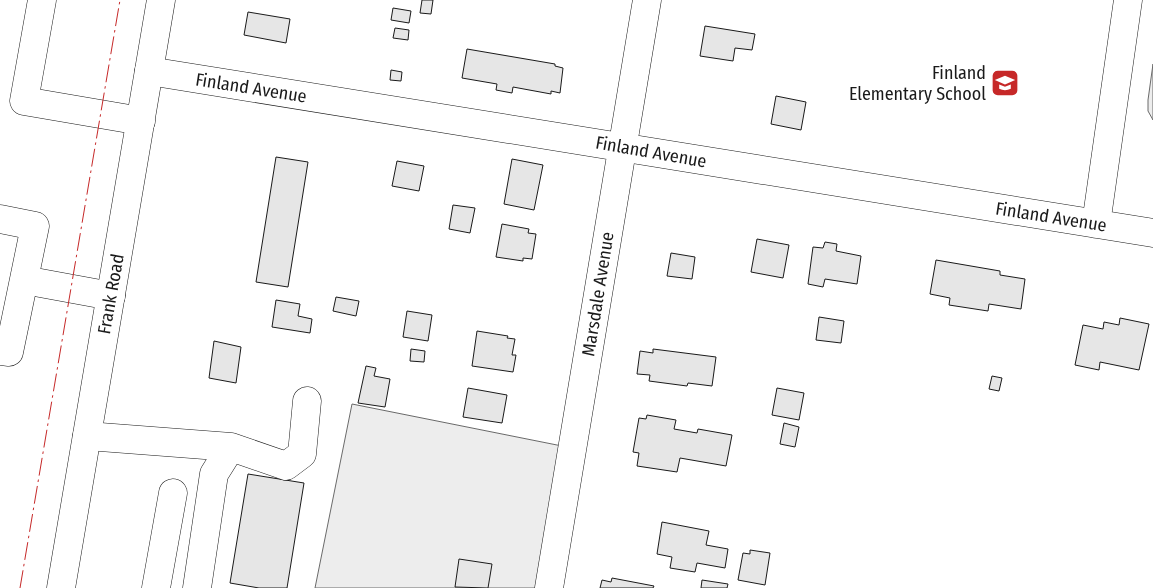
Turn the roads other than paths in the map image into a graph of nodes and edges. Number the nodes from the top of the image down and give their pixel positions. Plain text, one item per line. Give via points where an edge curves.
1 (42, 0) edge
2 (161, 0) edge
3 (647, 0) edge
4 (1128, 0) edge
5 (149, 72) junction
6 (140, 121) junction
7 (622, 146) junction
8 (0, 218) edge
9 (1096, 224) junction
10 (1153, 233) edge
11 (24, 280) junction
12 (111, 296) junction
13 (0, 351) edge
14 (307, 401) dead end
15 (87, 436) junction
16 (231, 448) junction
17 (173, 493) dead end
18 (61, 588) edge
19 (156, 588) edge
20 (197, 588) edge
21 (549, 588) edge

1 - 6 street via 24,102
2 - 5 street, Frank Road
3 - 7 street, Marsdale Avenue
4 - 9 street
5 - 6 street, Frank Road
5 - 7 street, Finland Avenue
6 - 12 street, Frank Road
7 - 9 street, Finland Avenue
7 - 21 street, Marsdale Avenue
8 - 11 street via 34,226
9 - 10 street, Finland Avenue
11 - 12 street
11 - 13 street via 9,352
12 - 15 street, Frank Road
14 - 16 street via 302,454 286,466
15 - 16 street
15 - 18 street, Frank Road
16 - 20 street via 214,474
17 - 19 street

